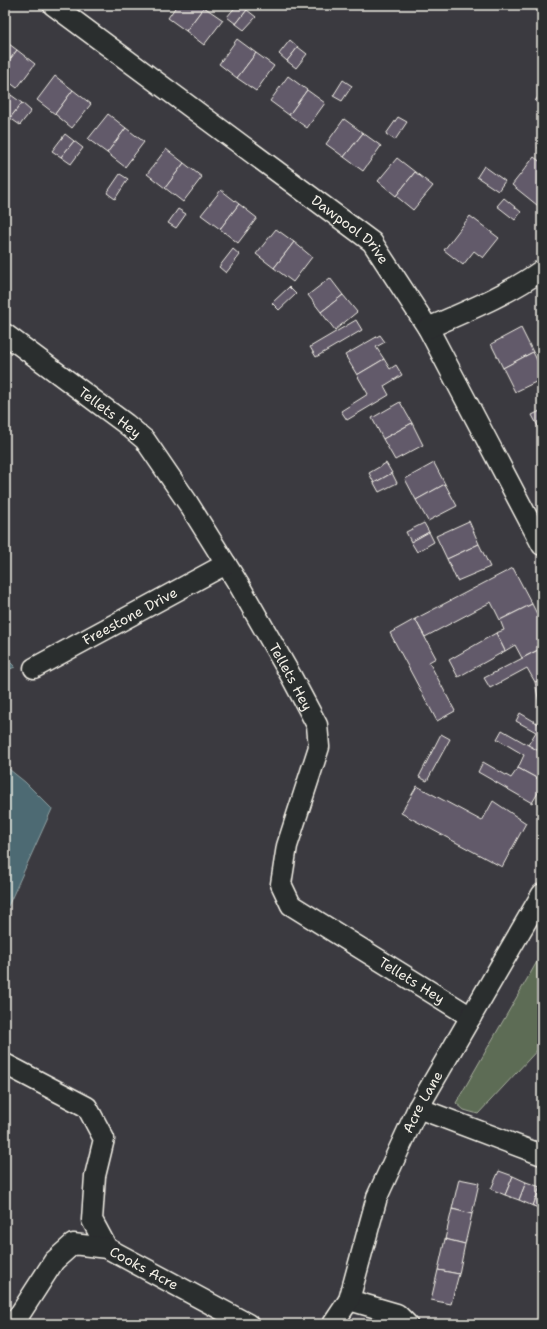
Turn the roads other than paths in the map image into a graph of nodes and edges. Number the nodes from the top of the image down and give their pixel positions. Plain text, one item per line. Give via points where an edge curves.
1 (53, 5) edge
2 (542, 270) edge
3 (428, 328) junction
4 (5, 334) edge
5 (542, 545) edge
6 (226, 564) junction
7 (34, 668) dead end
8 (542, 894) edge
9 (471, 1017) junction
10 (5, 1064) edge
11 (418, 1108) junction
12 (542, 1155) edge
13 (107, 1248) junction
14 (349, 1300) junction
15 (6, 1323) edge
16 (248, 1324) edge
17 (333, 1324) edge
18 (407, 1324) edge

1 - 3 street, Dawpool Drive via 372,242
2 - 3 street via 480,306
3 - 5 street, Dawpool Drive
4 - 6 street, Tellets Hey via 145,440
6 - 7 street, Freestone Drive
6 - 9 street, Tellets Hey via 318,725 319,747 287,846 281,884 291,904
8 - 9 street, Acre Lane
9 - 11 street, Acre Lane
10 - 13 street, Cooks Acre via 87,1107 104,1139 95,1176 92,1220
11 - 12 street
11 - 14 street, Acre Lane via 378,1197
13 - 15 street via 73,1244 54,1262 16,1320
13 - 16 street, Cooks Acre
14 - 17 street, Acre Lane
14 - 18 street via 397,1314

